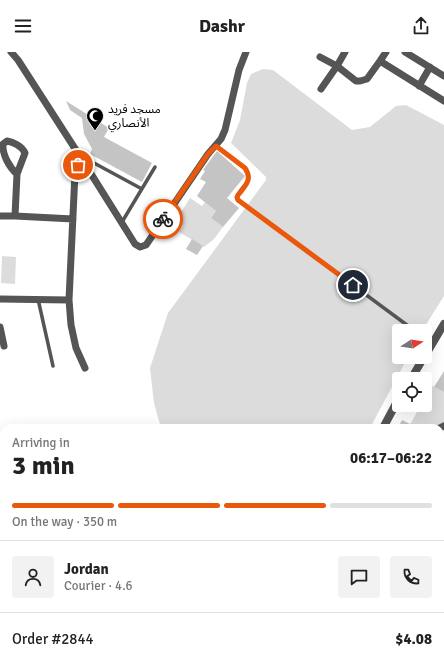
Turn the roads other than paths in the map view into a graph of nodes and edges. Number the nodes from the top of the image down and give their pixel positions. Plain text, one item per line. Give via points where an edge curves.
1 (11, 52) edge
2 (246, 52) edge
3 (345, 52) edge
4 (386, 52) edge
5 (406, 52) edge
6 (320, 57) dead end
7 (380, 61) junction
8 (337, 66) junction
9 (430, 68) junction
10 (444, 76) edge
11 (419, 86) junction
12 (321, 89) dead end
13 (444, 100) edge
14 (216, 146) junction
15 (83, 161) junction
16 (94, 163) dead end
17 (155, 167) dead end
18 (17, 174) dead end
19 (142, 189) junction
20 (0, 216) edge
21 (15, 216) junction
22 (73, 219) junction
23 (122, 223) junction
24 (0, 298) edge
25 (38, 299) junction
26 (69, 300) junction
27 (406, 324) edge
28 (444, 324) edge
29 (0, 327) edge
30 (432, 344) edge
31 (4, 346) dead end
32 (53, 366) dead end
33 (85, 368) dead end
34 (392, 411) edge
35 (385, 424) edge

1 - 15 street
2 - 14 street via 239,70 224,135
3 - 8 street
4 - 7 street
5 - 9 street
6 - 8 street
7 - 8 street via 368,79 360,81 356,81
7 - 11 street
8 - 12 street
9 - 10 street
9 - 11 street
11 - 13 street
14 - 23 street via 146,245 140,247 135,244
14 - 27 lane via 248,172 248,181 238,195 238,200
15 - 22 street via 76,170
15 - 23 street
16 - 19 lane
17 - 19 lane
18 - 21 street
19 - 23 lane
20 - 21 street
21 - 22 street
22 - 26 street
24 - 25 street
25 - 26 street
25 - 32 lane
26 - 33 street via 76,348
28 - 30 street
29 - 31 street
34 - 35 street

